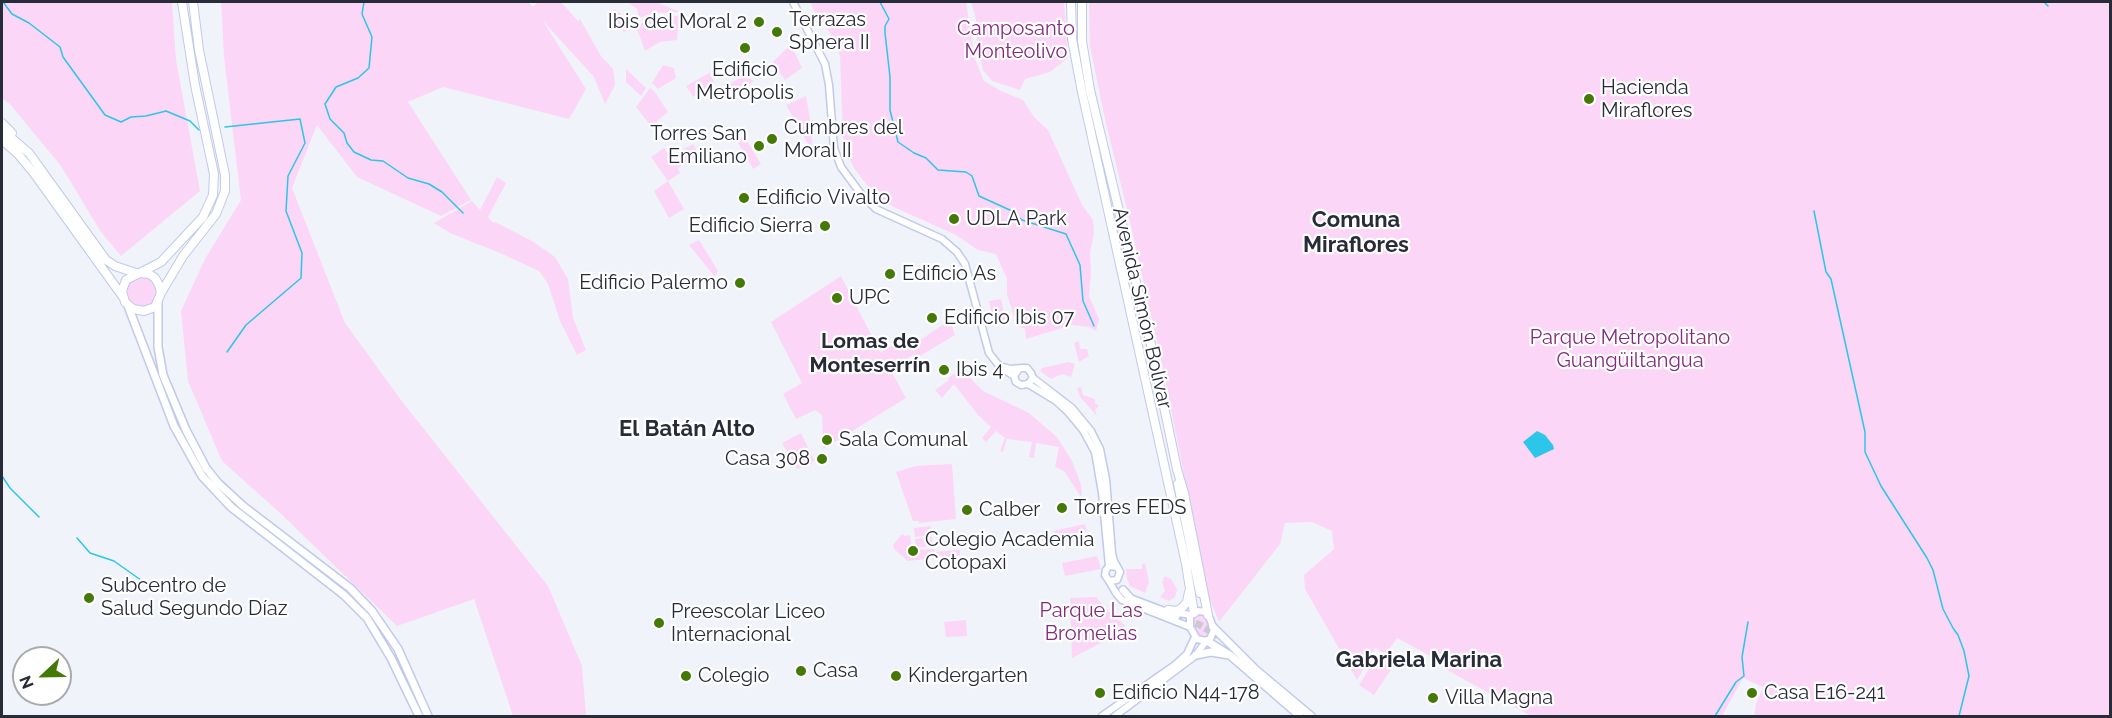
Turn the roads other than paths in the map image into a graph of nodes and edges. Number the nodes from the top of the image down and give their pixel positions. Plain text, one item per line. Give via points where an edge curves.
1 (182, 2) edge
2 (193, 2) edge
3 (793, 2) edge
4 (1071, 2) edge
5 (1082, 2) edge
6 (2, 123) edge
7 (2, 130) edge
8 (16, 140) junction
9 (3, 142) edge
10 (80, 238) junction
11 (139, 273) junction
12 (161, 293) junction
13 (123, 297) junction
14 (158, 302) junction
15 (129, 310) junction
16 (993, 359) junction
17 (1019, 369) junction
18 (1014, 376) junction
19 (1030, 381) junction
20 (1177, 470) junction
21 (1113, 566) junction
22 (1119, 578) junction
23 (1109, 581) junction
24 (1190, 584) junction
25 (1123, 590) joint
26 (1201, 597) dead end
27 (1172, 613) junction
28 (1192, 614) junction
29 (1208, 615) junction
30 (1190, 627) junction
31 (1214, 627) junction
32 (1195, 637) junction
33 (1207, 641) junction
34 (1233, 653) junction
35 (1196, 655) junction
36 (1251, 665) junction
37 (419, 717) edge
38 (428, 717) edge
39 (1102, 717) edge
40 (1115, 717) edge
41 (1300, 717) edge
42 (1311, 717) edge

1 - 11 highway via 214,174 213,195 190,232 161,262
2 - 12 highway via 225,190 216,214 183,256
3 - 16 street via 825,64 834,144 841,167 876,209 942,239 961,257
4 - 24 highway, Avenida Simón Bolívar via 1072,39 1082,92
5 - 20 highway, Avenida Simón Bolívar via 1082,42 1090,90
6 - 8 highway
7 - 8 highway
8 - 11 highway via 99,252 115,266
9 - 10 highway via 33,172
10 - 13 highway
10 - 15 highway via 123,308
11 - 12 highway via 155,278
11 - 13 highway via 123,285
12 - 14 highway
13 - 15 highway
14 - 15 highway via 150,310
14 - 38 main road via 158,347 163,375 206,468 243,506 350,588 372,611 398,649
15 - 37 main road via 174,426 202,476 231,507 344,595 367,618 392,658
16 - 17 street via 1005,368
16 - 18 street
17 - 18 street
17 - 19 street via 1031,372
18 - 19 street via 1024,386
19 - 21 street via 1068,412 1095,452
20 - 26 highway
20 - 29 highway, Avenida Simón Bolívar via 1185,493
21 - 22 street via 1120,572
21 - 23 street via 1106,570
22 - 23 street
22 - 25 street
23 - 30 street via 1122,600
24 - 27 highway via 1187,602
24 - 28 highway, Avenida Simón Bolívar
25 - 27 main road via 1131,599
27 - 28 street
28 - 29 street via 1201,610
28 - 30 street
29 - 31 street
30 - 32 street
31 - 33 street
31 - 36 main road
32 - 33 street
32 - 39 street via 1187,654 1175,665
33 - 34 main road
33 - 35 street
34 - 35 main road
34 - 36 main road
34 - 41 main road
35 - 40 street
36 - 42 main road

